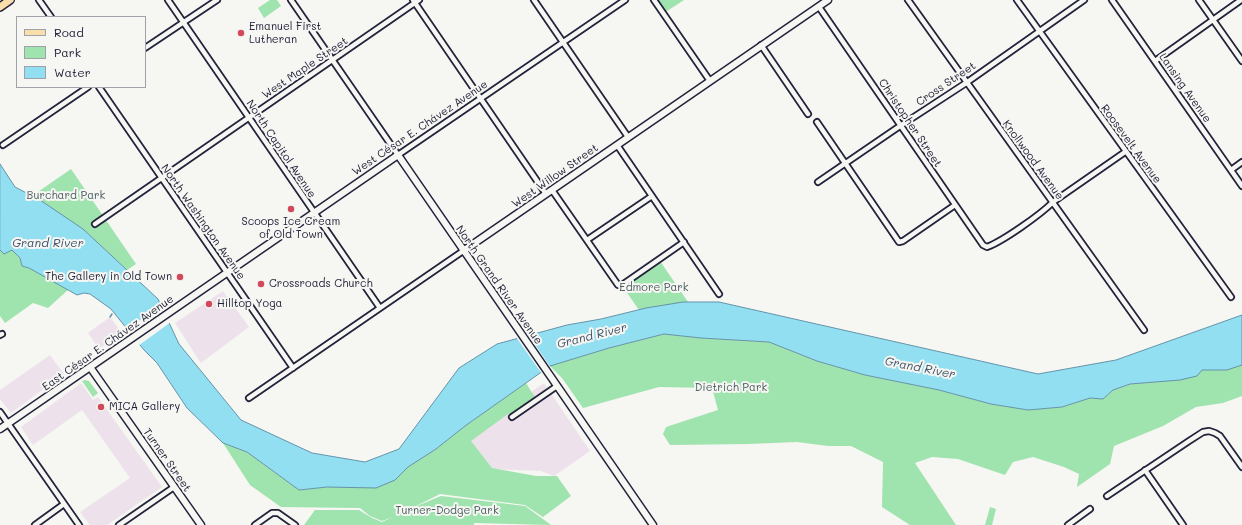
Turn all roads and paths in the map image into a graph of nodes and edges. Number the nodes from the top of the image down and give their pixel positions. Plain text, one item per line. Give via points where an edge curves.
1 (10, 0) edge
2 (40, 0) edge
3 (168, 0) edge
4 (217, 0) edge
5 (291, 0) edge
6 (534, 0) edge
7 (625, 0) edge
8 (654, 0) edge
9 (828, 0) edge
10 (908, 0) edge
11 (1017, 0) edge
12 (1084, 0) edge
13 (1112, 0) edge
14 (1199, 0) edge
15 (1241, 0) edge
16 (415, 1) edge
17 (0, 7) edge
18 (819, 7) junction
19 (50, 16) edge
20 (1213, 20) junction
21 (183, 23) junction
22 (1039, 31) junction
23 (563, 43) junction
24 (762, 45) junction
25 (146, 47) edge
26 (332, 60) junction
27 (1155, 61) junction
28 (1242, 61) edge
29 (710, 81) junction
30 (966, 82) junction
31 (87, 88) edge
32 (100, 88) edge
33 (481, 99) junction
34 (808, 114) dead end
35 (248, 117) junction
36 (816, 122) dead end
37 (900, 125) junction
38 (628, 137) junction
39 (3, 145) dead end
40 (617, 145) junction
41 (1125, 152) junction
42 (398, 155) junction
43 (1242, 162) edge
44 (845, 164) junction
45 (1231, 170) junction
46 (161, 177) junction
47 (818, 182) dead end
48 (1242, 186) edge
49 (552, 190) junction
50 (546, 194) junction
51 (652, 196) junction
52 (1053, 202) junction
53 (955, 205) junction
54 (314, 213) junction
55 (94, 224) dead end
56 (587, 240) junction
57 (684, 242) junction
58 (463, 251) junction
59 (227, 273) junction
60 (719, 294) dead end
61 (1231, 298) dead end
62 (380, 308) junction
63 (1144, 330) dead end
64 (90, 367) junction
65 (293, 368) junction
66 (555, 384) junction
67 (249, 398) dead end
68 (0, 412) edge
69 (512, 417) dead end
70 (8, 424) junction
71 (0, 429) edge
72 (1242, 468) edge
73 (1145, 470) junction
74 (174, 487) junction
75 (1107, 496) dead end
76 (64, 504) junction
77 (1090, 509) dead end
78 (35, 525) edge
79 (79, 525) edge
80 (119, 525) edge
81 (201, 525) edge
82 (255, 525) edge
83 (295, 525) edge
84 (652, 525) edge
85 (1068, 525) edge
86 (1183, 525) edge

1 - 17 main road
2 - 19 street
3 - 21 street, North Capitol Avenue
4 - 21 street
5 - 26 street
6 - 23 street
7 - 23 street, West César E. Chávez Avenue
8 - 29 street
9 - 18 street, West Willow Street
10 - 30 street, Knollwood Avenue
11 - 22 street, Roosevelt Avenue
12 - 22 street, Cross Street
13 - 27 street, Lansing Avenue
14 - 20 street
15 - 20 street
16 - 26 street, West Maple Street
16 - 33 street
18 - 24 street, West Willow Street
18 - 37 street, Christopher Street
20 - 27 street
20 - 28 street
21 - 25 street
21 - 35 street, North Capitol Avenue
22 - 30 street, Cross Street
22 - 41 street, Roosevelt Avenue
23 - 33 street, West César E. Chávez Avenue
23 - 38 street
24 - 29 street, West Willow Street
24 - 34 street
26 - 35 street, West Maple Street
26 - 42 street
27 - 45 street, Lansing Avenue
29 - 38 street, West Willow Street
30 - 37 street, Cross Street
30 - 52 street, Knollwood Avenue
31 - 39 street
32 - 46 street, North Washington Avenue
33 - 42 street, West César E. Chávez Avenue
33 - 50 street
35 - 46 street, West Maple Street
35 - 54 street, North Capitol Avenue
36 - 44 street
37 - 44 street, Cross Street
37 - 53 street, Christopher Street
38 - 40 street, West Willow Street
40 - 49 street, West Willow Street
40 - 51 street
41 - 52 street
41 - 61 street, Roosevelt Avenue
42 - 54 street, West César E. Chávez Avenue
42 - 58 street, North Grand River Avenue
43 - 45 street
44 - 47 street, Cross Street
44 - 53 street via 899,242
45 - 48 street, Lansing Avenue
46 - 55 street, West Maple Street
46 - 59 street, North Washington Avenue
49 - 50 street, West Willow Street
49 - 56 street
50 - 58 street, West Willow Street
51 - 56 street
51 - 57 street
52 - 53 street, Christopher Street via 1046,210 987,247
52 - 63 street, Knollwood Avenue
54 - 59 street, West César E. Chávez Avenue
54 - 62 street, North Capitol Avenue
56 - 57 street via 618,285 622,285
57 - 60 street
58 - 62 street, West Willow Street
58 - 66 street, North Grand River Avenue
59 - 64 street, East César E. Chávez Avenue
59 - 65 street, North Washington Avenue
62 - 65 street, West Willow Street
64 - 70 street, East César E. Chávez Avenue
64 - 74 street, Turner Street
65 - 67 street, West Willow Street
66 - 69 street
66 - 84 street, North Grand River Avenue
68 - 70 street
70 - 71 street, East César E. Chávez Avenue
70 - 76 street
72 - 73 street via 1224,440 1209,431 1197,435
73 - 75 street
73 - 86 street
74 - 80 street
74 - 81 street, Turner Street
76 - 78 street
76 - 79 street
77 - 85 street
82 - 83 street via 272,513 278,513

